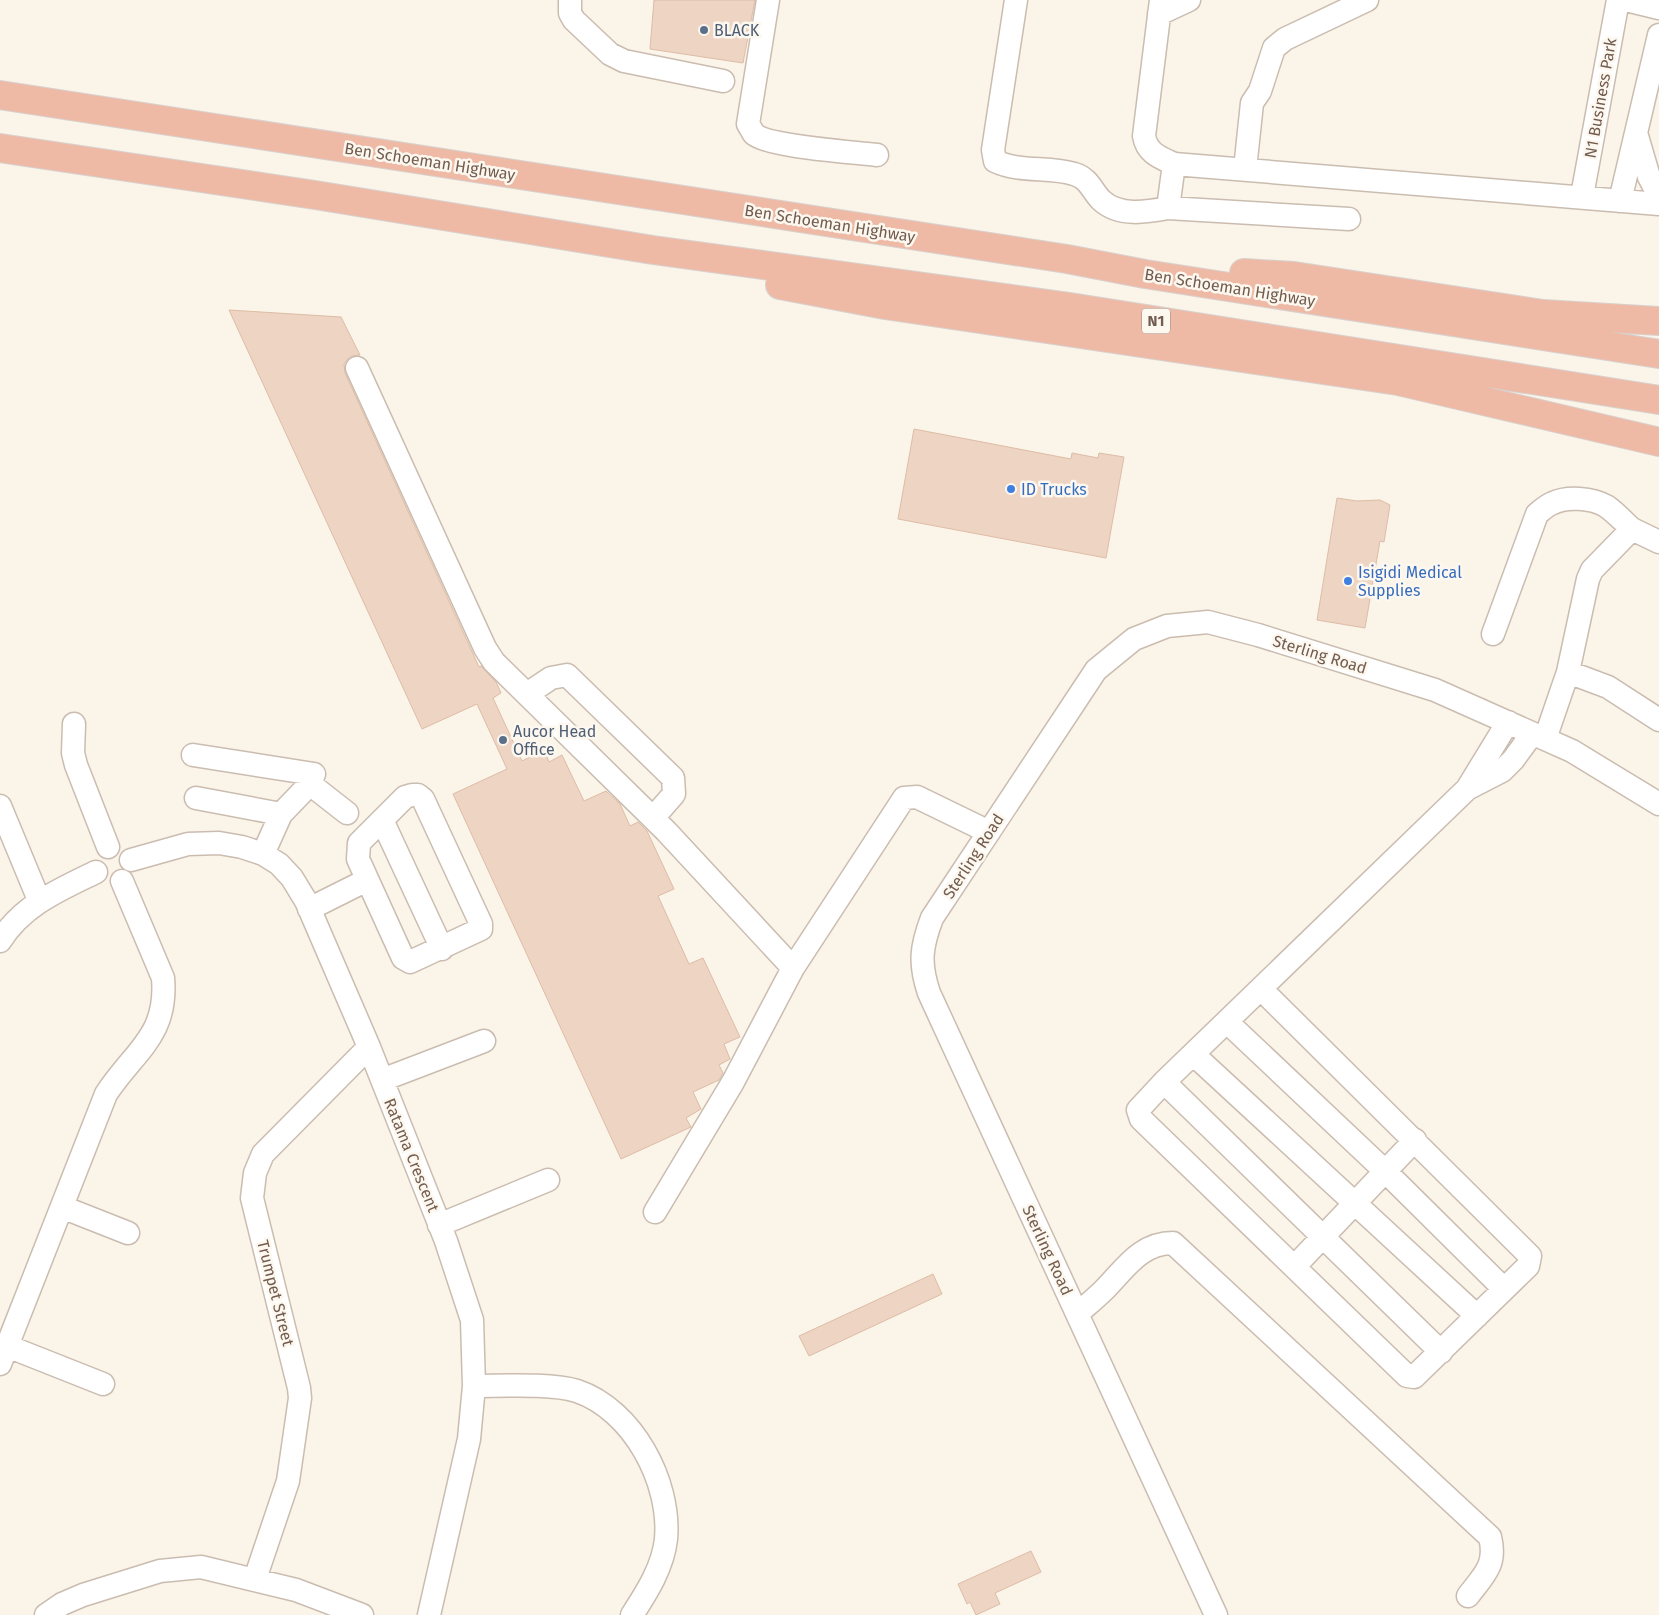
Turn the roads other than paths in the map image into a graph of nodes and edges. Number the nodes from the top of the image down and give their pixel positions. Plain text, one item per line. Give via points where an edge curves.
1 (570, 0) edge
2 (768, 0) edge
3 (1016, 0) edge
4 (1189, 0) edge
5 (1367, 0) edge
6 (1618, 0) edge
7 (1626, 0) edge
8 (1160, 7) edge
9 (1659, 8) edge
10 (1659, 35) edge
11 (723, 81) dead end
12 (0, 95) edge
13 (1636, 132) junction
14 (0, 148) edge
15 (876, 155) dead end
16 (1174, 164) junction
17 (1252, 170) junction
18 (1582, 196) junction
19 (1659, 196) edge
20 (1620, 201) junction
21 (1659, 204) edge
22 (1168, 208) junction
23 (1349, 219) dead end
24 (653, 250) junction
25 (1145, 274) junction
26 (1659, 321) edge
27 (1659, 354) edge
28 (357, 368) dead end
29 (1398, 381) junction
30 (1659, 400) edge
31 (1659, 428) edge
32 (1659, 442) edge
33 (1632, 529) junction
34 (1659, 542) edge
35 (1493, 634) dead end
36 (1568, 672) junction
37 (528, 694) junction
38 (1659, 720) edge
39 (1508, 722) junction
40 (74, 724) dead end
41 (1539, 736) junction
42 (193, 755) dead end
43 (310, 784) junction
44 (1467, 789) junction
45 (196, 798) dead end
46 (1659, 804) edge
47 (0, 806) edge
48 (347, 813) dead end
49 (281, 814) junction
50 (653, 818) junction
51 (382, 820) junction
52 (989, 832) junction
53 (108, 846) junction
54 (263, 854) junction
55 (131, 860) junction
56 (96, 872) junction
57 (367, 880) junction
58 (122, 881) junction
59 (39, 900) junction
60 (309, 908) junction
61 (0, 941) edge
62 (442, 948) junction
63 (793, 968) junction
64 (1261, 989) junction
65 (1226, 1022) junction
66 (484, 1040) dead end
67 (369, 1047) junction
68 (1193, 1054) junction
69 (382, 1080) junction
70 (1164, 1082) junction
71 (1415, 1140) junction
72 (1385, 1171) junction
73 (548, 1180) dead end
74 (1356, 1202) junction
75 (62, 1207) junction
76 (655, 1212) dead end
77 (439, 1225) junction
78 (128, 1233) dead end
79 (1323, 1236) junction
80 (1294, 1267) junction
81 (1504, 1289) junction
82 (1077, 1314) junction
83 (1477, 1316) junction
84 (1441, 1352) junction
85 (4, 1355) edge
86 (103, 1384) dead end
87 (474, 1386) junction
88 (255, 1579) junction
89 (1468, 1596) dead end
90 (49, 1614) edge
91 (362, 1615) edge
92 (430, 1615) edge
93 (632, 1615) edge
94 (1216, 1615) edge

1 - 11 street via 570,13 574,20 610,54 624,61
2 - 15 street via 748,124 754,133 766,140 793,145
3 - 22 street via 993,150 995,161 1006,166 1076,174 1112,207 1142,213
4 - 8 street
5 - 17 street via 1285,39 1274,48 1260,91 1264,103
6 - 18 street, N1 Business Park
7 - 9 street
8 - 16 street via 1144,136 1149,150
10 - 13 street
12 - 25 highway, Ben Schoeman Highway
13 - 19 street via 1649,177
13 - 20 street
14 - 24 highway via 324,196
16 - 17 street
16 - 22 street
17 - 18 street
18 - 20 street
20 - 21 street
22 - 23 street
24 - 29 highway via 739,277 885,305
24 - 30 highway, N1 via 1070,307
25 - 26 highway via 1193,270 1294,276 1543,314
25 - 27 highway, Ben Schoeman Highway
28 - 37 street via 485,648 494,662
29 - 31 highway via 1478,391
29 - 32 highway
33 - 34 street
33 - 35 street via 1606,506 1591,501 1554,502 1545,507 1537,514
33 - 36 street via 1592,570
36 - 38 street via 1608,687
36 - 41 street
37 - 50 street
37 - 50 street via 551,678 567,675 630,734 673,778 674,794
39 - 41 street, Sterling Road
39 - 44 street
39 - 52 street, Sterling Road via 1436,690 1258,635 1208,622 1167,626 1134,639 1096,670
40 - 53 street via 76,765
41 - 44 street via 1509,765
41 - 46 street, Sterling Road via 1572,751
42 - 43 street via 313,773 315,776
43 - 48 street
43 - 49 street
44 - 64 street
45 - 49 street
47 - 59 street
49 - 54 street
50 - 63 street
51 - 57 street via 359,843 358,859
51 - 62 street
51 - 62 street via 405,798 418,795 423,800 477,915 482,929
52 - 63 street via 917,797 904,798
52 - 82 street, Sterling Road via 932,918 924,940 923,974
53 - 55 street via 122,848
53 - 56 street via 96,856
54 - 55 street, Ratama Crescent via 219,843 196,844
54 - 60 street, Ratama Crescent via 292,878
55 - 58 street via 131,868
56 - 58 street via 104,881
56 - 59 street
57 - 60 street
57 - 62 street via 406,962
58 - 75 street via 157,958 164,994 152,1036 106,1094
59 - 61 street via 19,916
60 - 67 street, Ratama Crescent
63 - 76 street via 733,1082
64 - 65 street
64 - 71 street
65 - 68 street
65 - 72 street
66 - 69 street
67 - 69 street, Ratama Crescent
67 - 88 street, Trumpet Street via 263,1154 254,1173 252,1198 300,1398 288,1481
68 - 70 street
68 - 74 street
69 - 77 street, Ratama Crescent
70 - 79 street
70 - 80 street via 1139,1108 1141,1119
71 - 72 street
71 - 81 street via 1530,1256 1528,1266
72 - 74 street
72 - 81 street
73 - 77 street
74 - 79 street
74 - 83 street
75 - 78 street
75 - 85 street
77 - 87 street, Ratama Crescent via 472,1320
79 - 80 street
79 - 84 street
80 - 84 street via 1407,1376 1419,1374
81 - 83 street
82 - 89 street via 1138,1253 1162,1243 1173,1244 1490,1537 1494,1551 1490,1566
82 - 94 street, Sterling Road
83 - 84 street
85 - 86 street
87 - 92 street, Ratama Crescent via 469,1439
87 - 93 street via 576,1390 596,1400 619,1418 637,1441 663,1495 666,1540 655,1575
88 - 90 street via 201,1567 170,1569 82,1595
88 - 91 street via 296,1590

